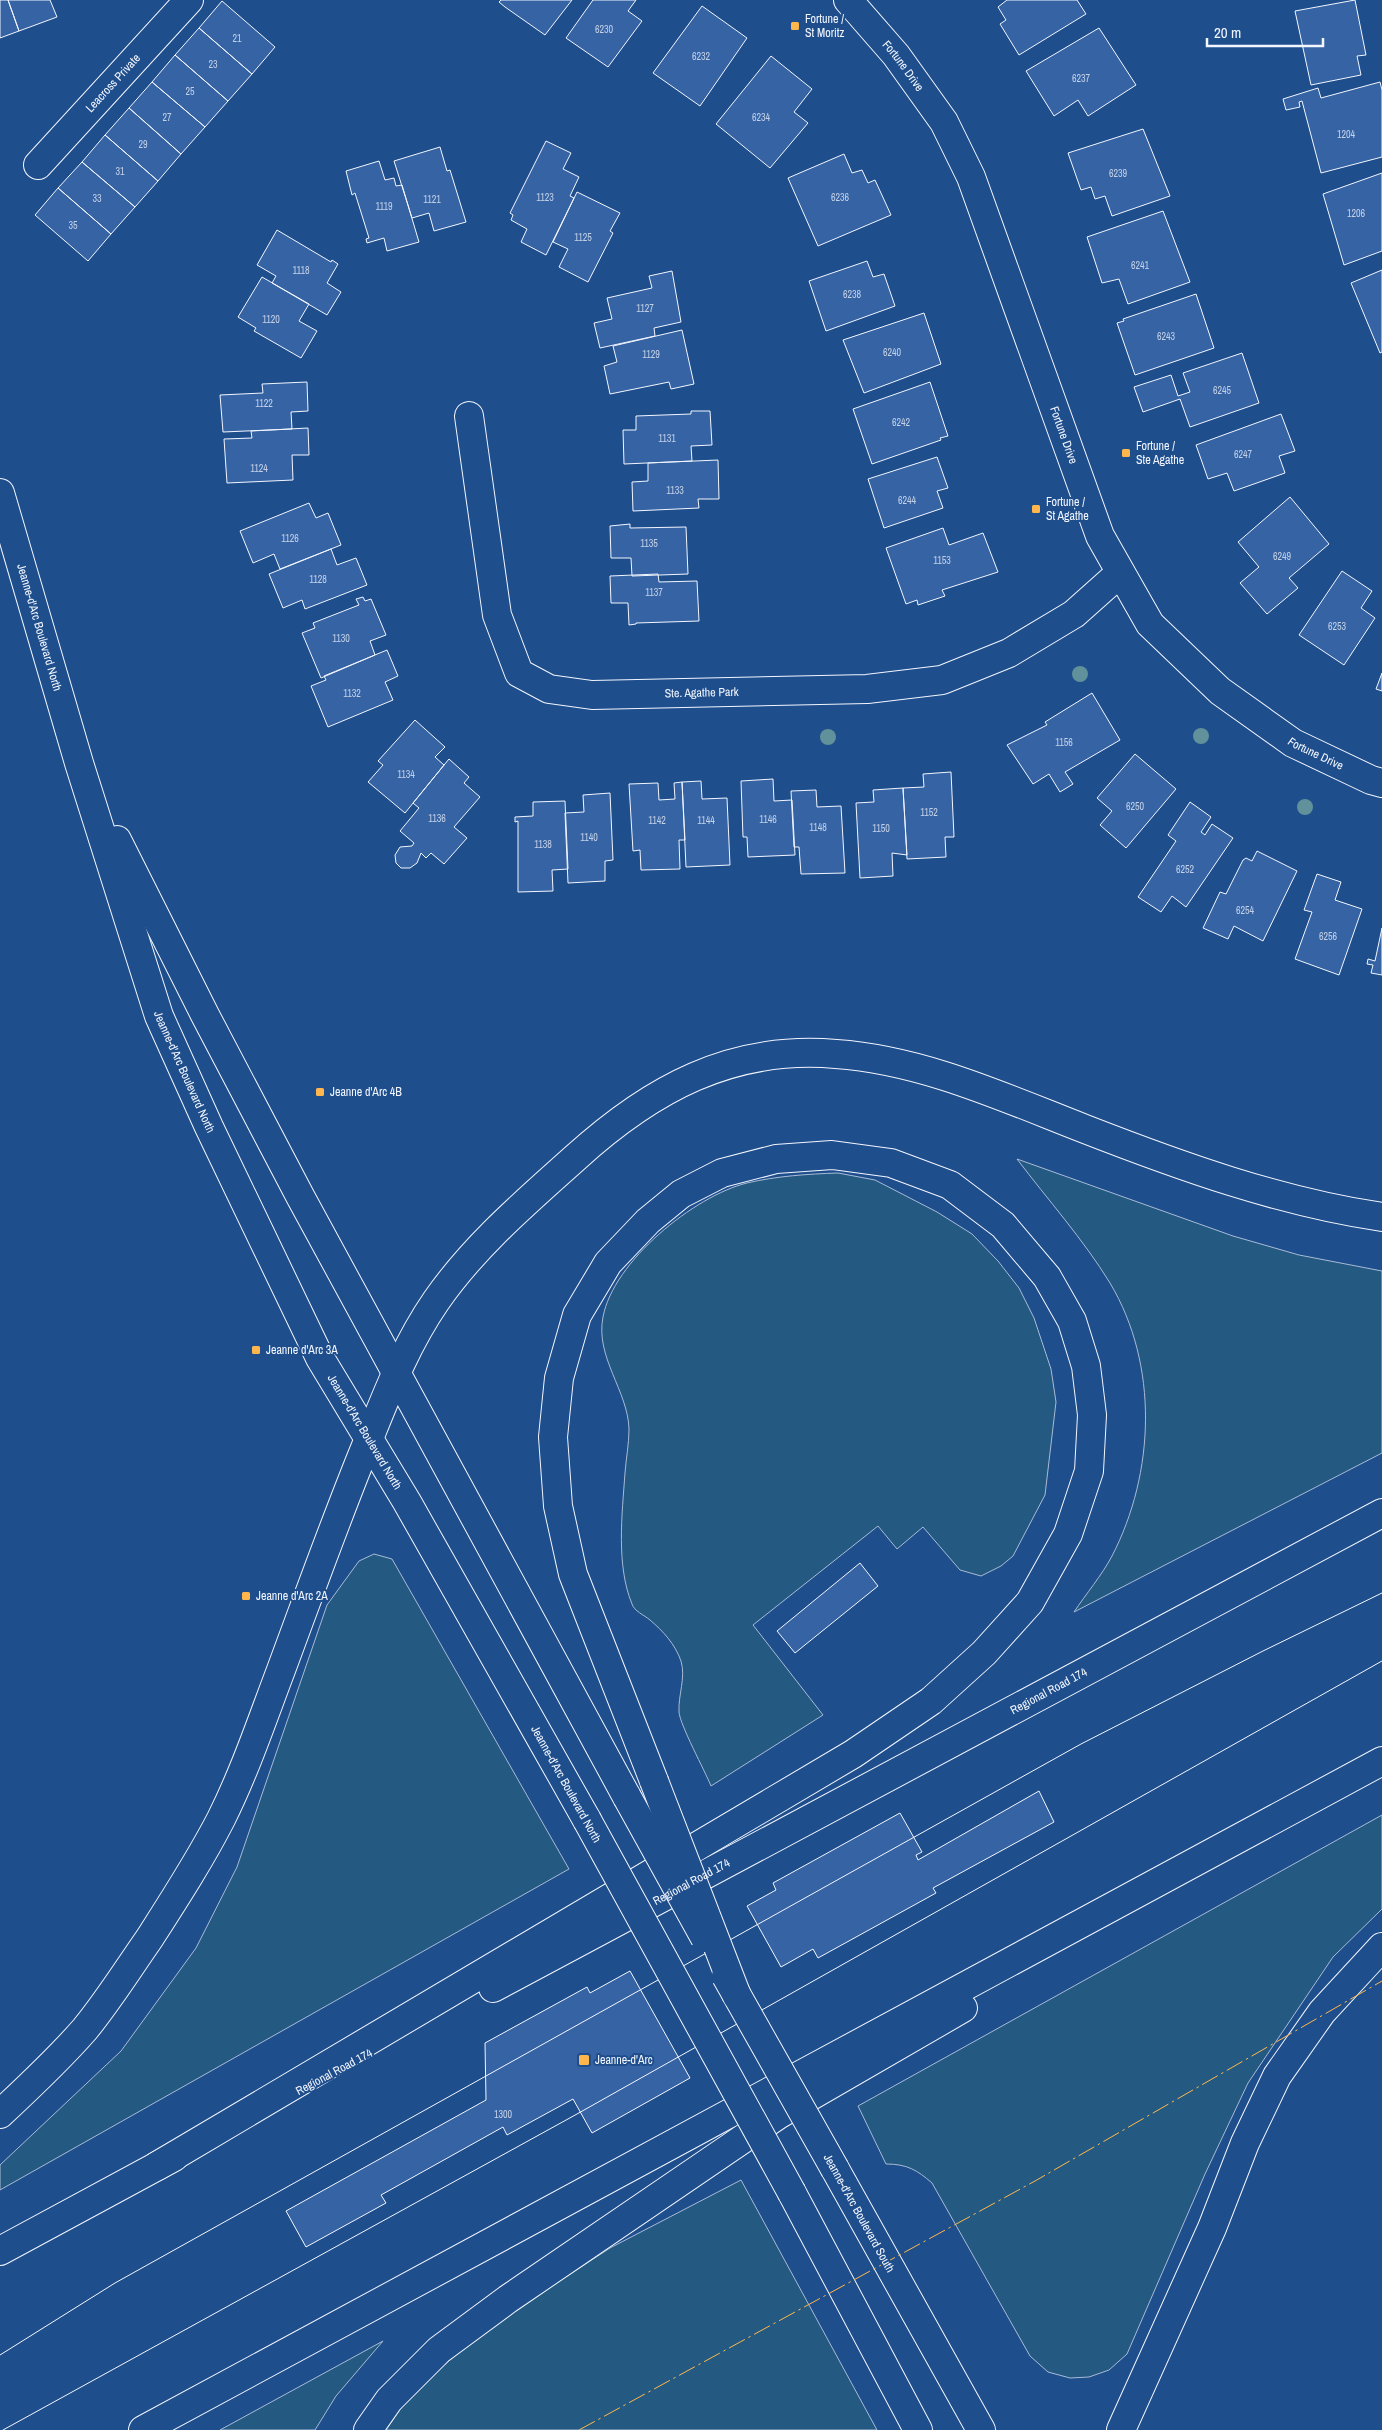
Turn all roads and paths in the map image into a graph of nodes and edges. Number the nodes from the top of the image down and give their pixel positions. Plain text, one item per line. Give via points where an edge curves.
1 (189, 0) edge
2 (848, 0) edge
3 (38, 165) dead end
4 (468, 416) dead end
5 (0, 493) edge
6 (1120, 573) junction
7 (79, 763) junction
8 (1382, 783) edge
9 (1382, 1216) edge
10 (397, 1370) junction
11 (369, 1439) junction
12 (1382, 1513) edge
13 (1381, 1762) edge
14 (1382, 1946) edge
15 (737, 1996) junction
16 (0, 2114) edge
17 (158, 2166) junction
18 (0, 2251) edge
19 (143, 2430) edge
20 (368, 2430) edge
21 (918, 2430) edge
22 (981, 2430) edge
23 (1121, 2430) edge

1 - 3 main road, Leacross Private
2 - 6 main road, Fortune Drive via 896,54 944,122 971,177 1097,526
4 - 6 main road, Ste. Agathe Park via 496,616 519,673 550,689 612,695 867,689 942,680 1017,648 1074,614
5 - 7 main road, Jeanne-d'Arc Boulevard North
6 - 8 main road, Fortune Drive via 1150,624 1220,691 1293,743
7 - 10 main road, Jeanne-d'Arc Boulevard North via 237,1076
7 - 11 main road, Jeanne-d'Arc Boulevard North via 159,1016 208,1127 320,1358
9 - 10 main road via 1269,1192 1133,1148 978,1088 911,1067 839,1054 780,1052 731,1062 683,1081 641,1105 590,1144 474,1254 437,1298
10 - 11 main road
10 - 15 main road, Jeanne-d'Arc Boulevard North, bridge
11 - 16 main road via 222,1818 178,1895 119,1984 83,2030
11 - 21 main road, Jeanne-d'Arc Boulevard North, bridge via 696,2016
12 - 17 main road, Regional Road 174
13 - 19 main road
13 - 20 main road via 778,2115 508,2299 439,2350 389,2400
14 - 23 main road via 1322,2012 1277,2076
15 - 17 main road, bridge via 654,1781 573,1574 558,1506 553,1437 559,1378 578,1315 608,1262 648,1221 682,1194 722,1173 776,1159 832,1155 891,1163 950,1186 1003,1225 1047,1277 1072,1321 1086,1366 1092,1416 1089,1471 1068,1534 1030,1602 984,1653 931,1701 853,1754
15 - 22 main road, Jeanne-d'Arc Boulevard South, bridge
17 - 18 main road, Regional Road 174

